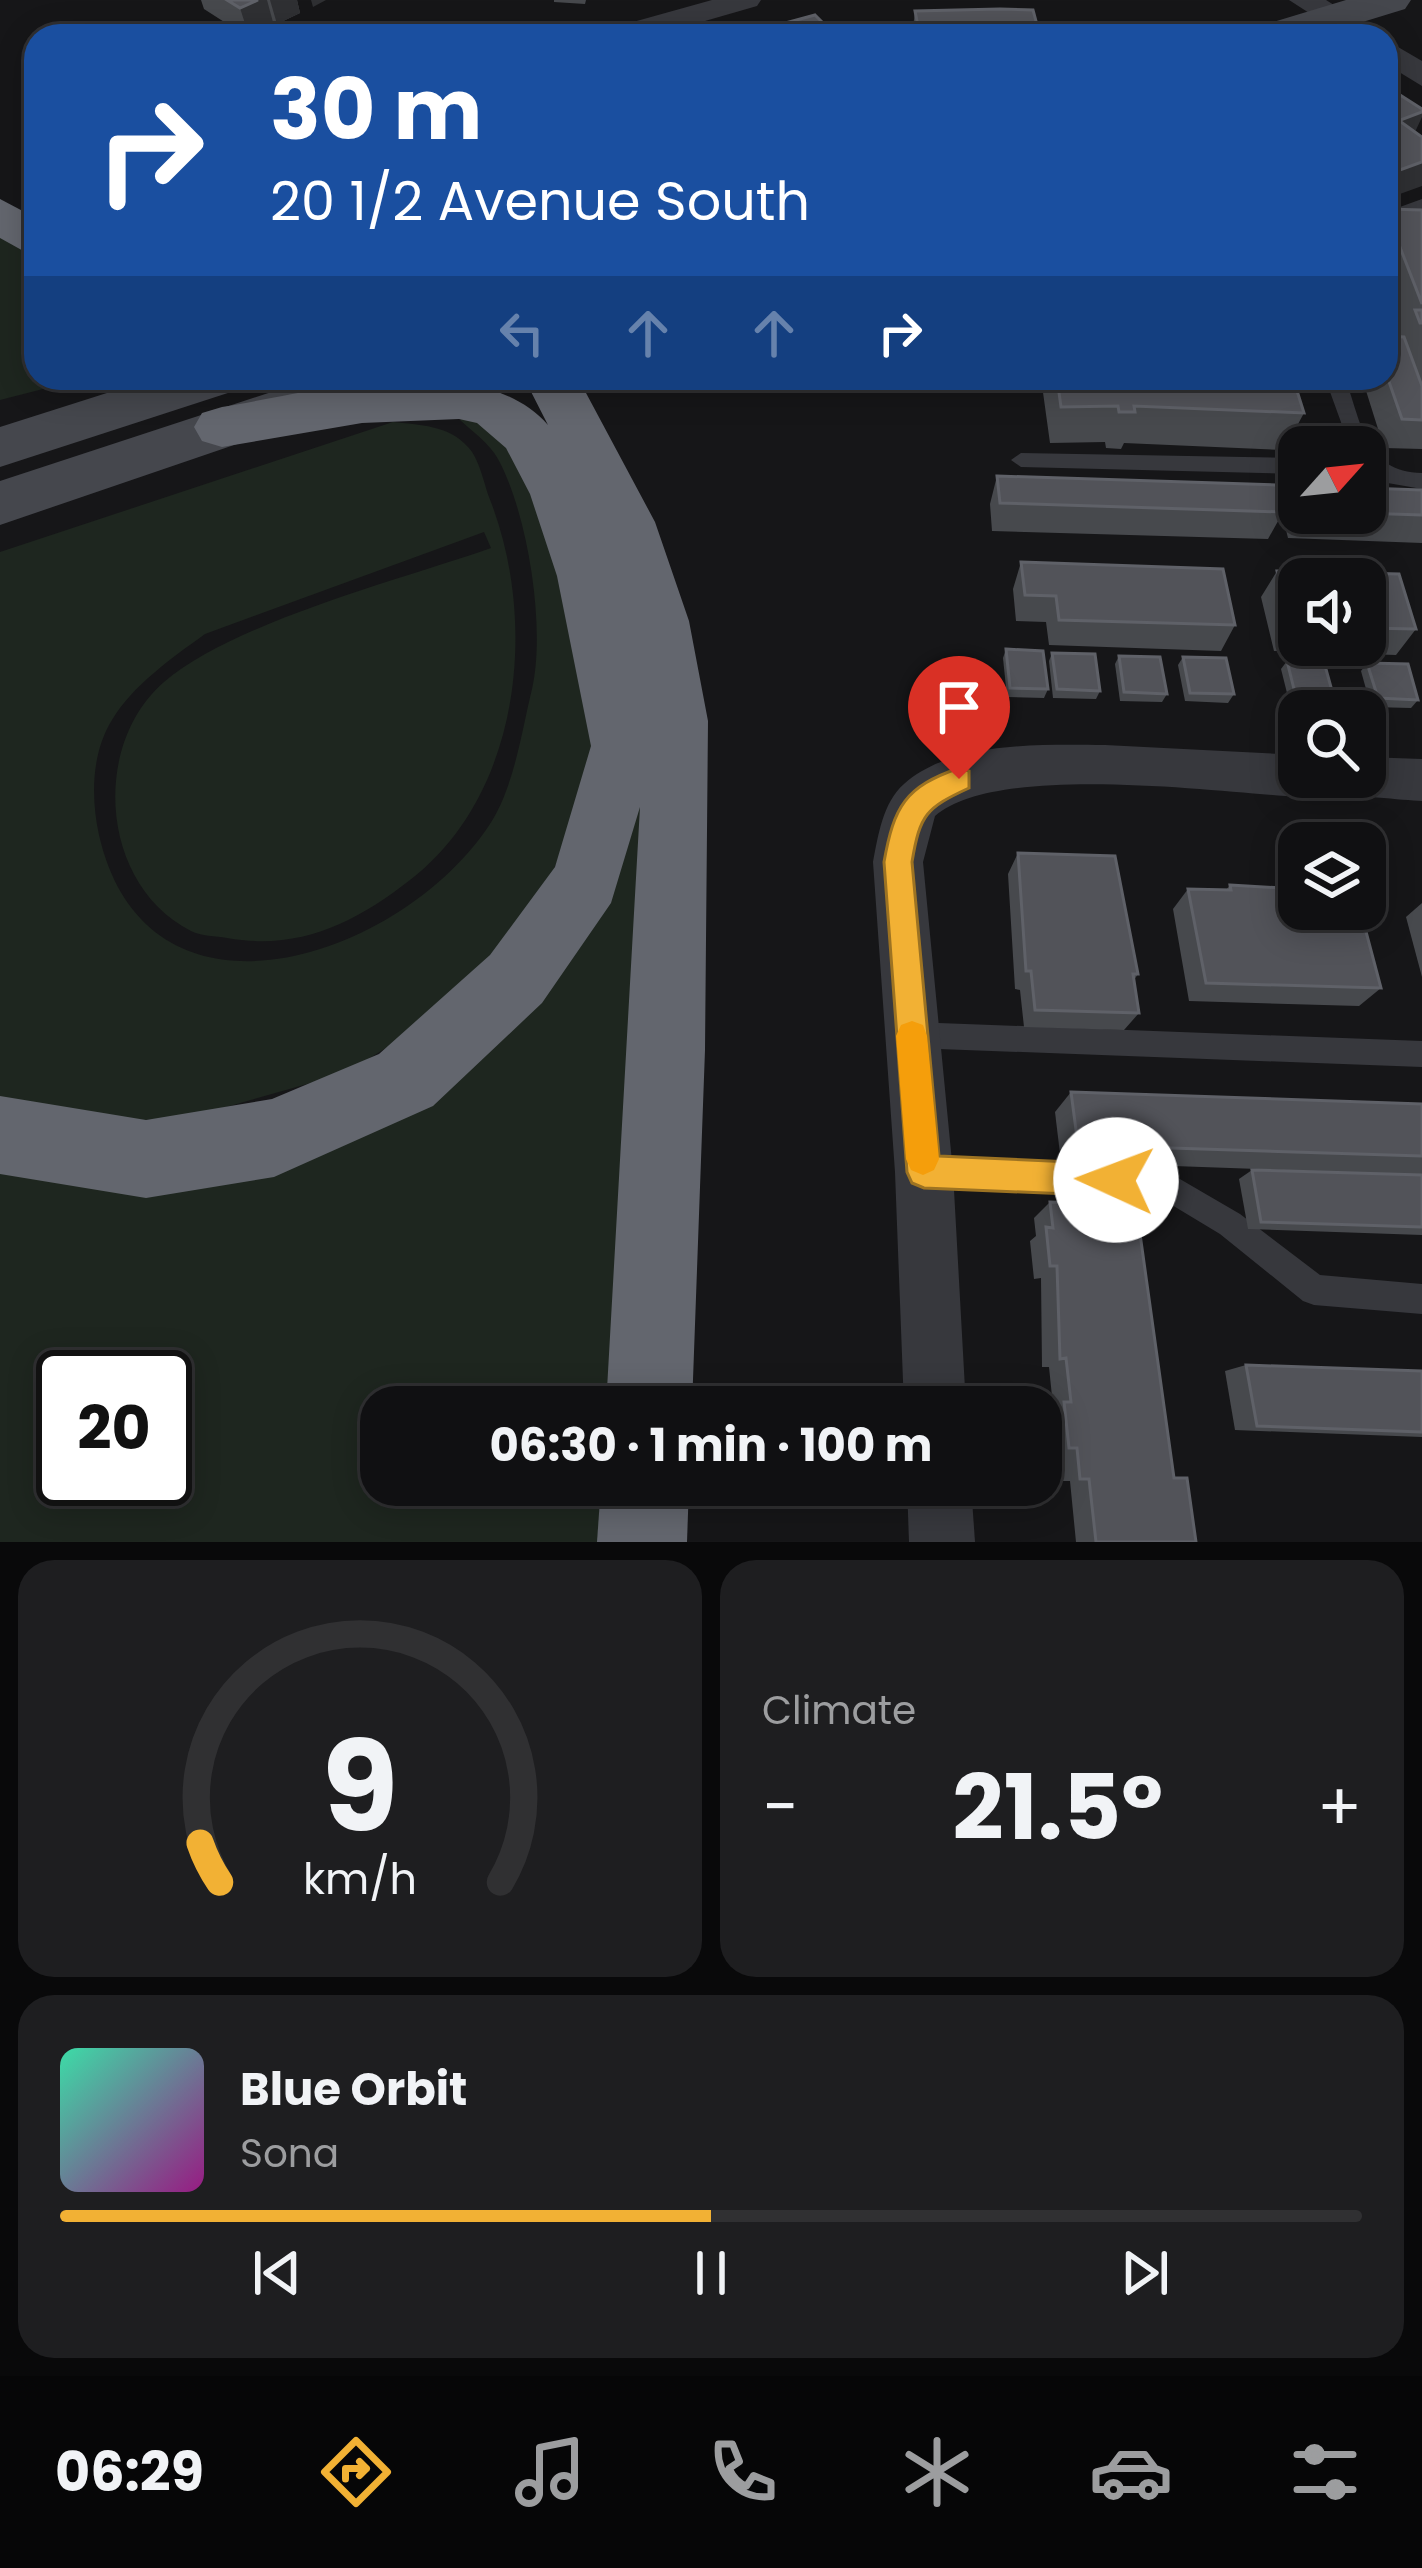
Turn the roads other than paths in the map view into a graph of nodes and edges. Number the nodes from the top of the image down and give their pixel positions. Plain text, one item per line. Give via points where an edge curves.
1 (746, 0) edge
2 (1390, 0) edge
3 (1336, 17) edge
4 (662, 24) edge
5 (1398, 56) edge
6 (1422, 76) edge
7 (0, 214) edge
8 (24, 233) edge
9 (299, 390) edge
10 (557, 390) edge
11 (1340, 390) edge
12 (218, 403) edge
13 (1353, 426) edge
14 (0, 447) edge
15 (1021, 460) dead end
16 (1278, 466) edge
17 (1386, 474) edge
18 (1422, 481) edge
19 (0, 503) edge
20 (1278, 775) edge
21 (1386, 779) edge
22 (1422, 780) edge
23 (912, 1035) junction
24 (1422, 1054) edge
25 (0, 1135) edge
26 (924, 1172) junction
27 (1422, 1299) edge
28 (650, 1386) edge
29 (934, 1386) edge
30 (644, 1506) edge
31 (940, 1506) edge
32 (642, 1542) edge
33 (942, 1542) edge

1 - 4 street
2 - 3 main road
5 - 6 street
7 - 8 highway
9 - 12 main road
10 - 28 highway via 626,522 658,621 676,721
11 - 13 lane
12 - 14 main road
12 - 19 main road
12 - 25 highway via 459,400 494,408 526,435 559,494 587,576 624,746 586,881 516,979 406,1080 274,1138 146,1159
15 - 16 lane
17 - 18 lane
20 - 23 street via 992,770 921,797 904,826 898,862
21 - 22 street
23 - 24 lane
23 - 26 street
26 - 27 lane via 1162,1182 1314,1290
26 - 29 street
30 - 32 highway
31 - 33 street

